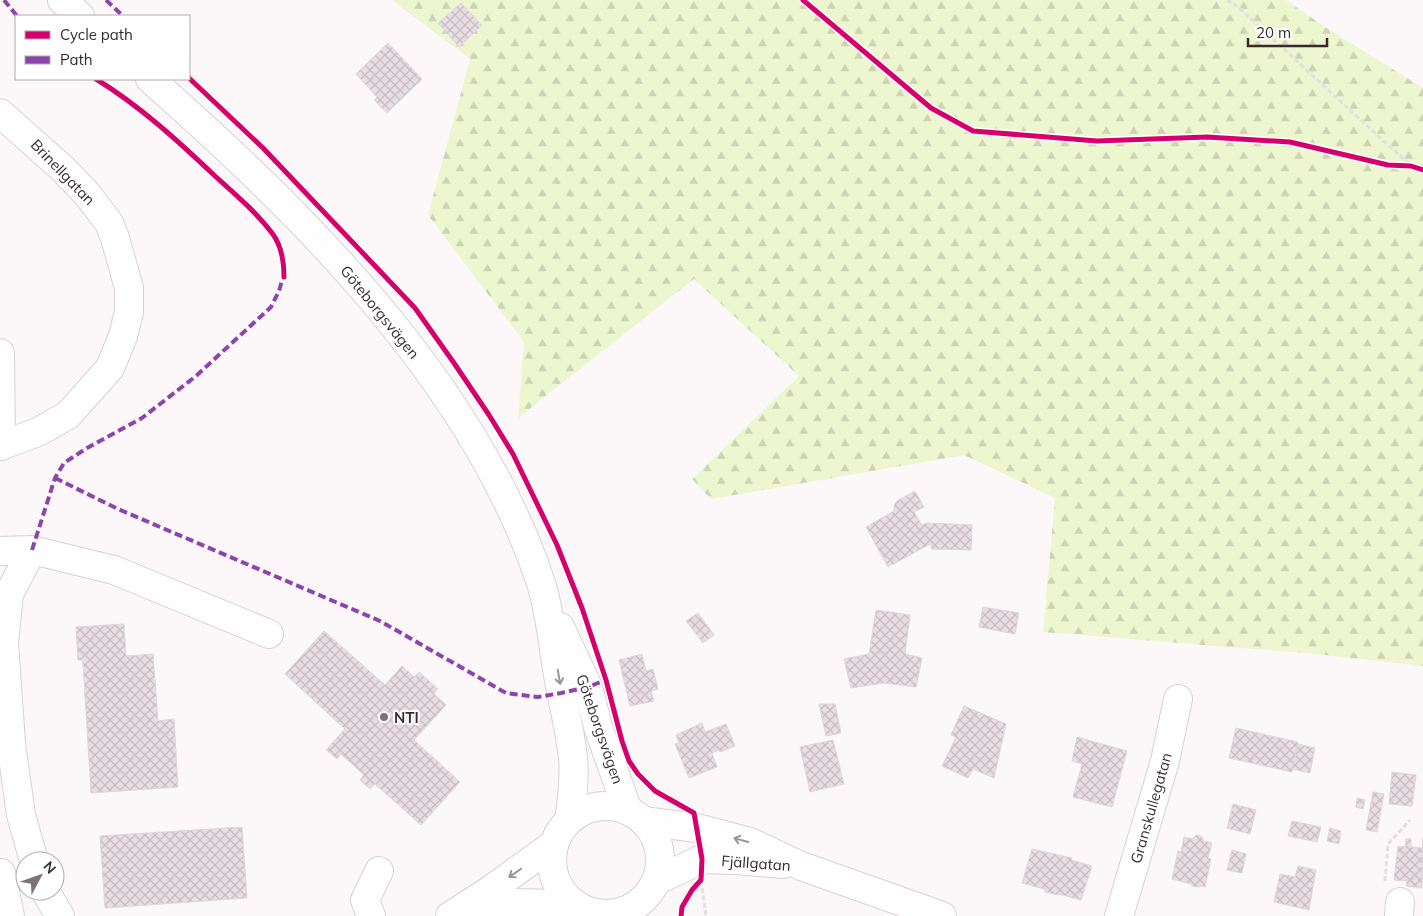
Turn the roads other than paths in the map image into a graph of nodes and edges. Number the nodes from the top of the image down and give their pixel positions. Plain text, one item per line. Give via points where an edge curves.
1 (62, 0) edge
2 (79, 15) edge
3 (151, 80) edge
4 (0, 113) edge
5 (0, 353) edge
6 (0, 446) edge
7 (32, 550) junction
8 (0, 551) edge
9 (544, 594) junction
10 (269, 634) dead end
11 (1178, 699) dead end
12 (635, 816) junction
13 (569, 820) junction
14 (554, 844) junction
15 (31, 851) edge
16 (802, 866) junction
17 (379, 871) dead end
18 (1, 873) edge
19 (650, 896) edge
20 (51, 901) edge
21 (892, 907) edge
22 (581, 910) edge
23 (10, 916) edge
24 (59, 916) edge
25 (371, 916) edge
26 (451, 916) edge
27 (942, 916) edge
28 (1119, 916) edge

1 - 2 street
3 - 9 street, Göteborgsvägen via 251,171 326,246 392,324 440,388 482,455 513,512
4 - 6 street, Brinellgatan via 63,169 104,217 115,238 129,288 123,336 110,368 68,414 38,432
5 - 6 street, Brinellgatan
7 - 8 street
7 - 10 street via 114,570
7 - 15 street via 9,594 4,643 11,743 21,815
9 - 12 street, Göteborgsvägen via 588,687 598,727
9 -> 13 street, Göteborgsvägen via 573,759
11 - 28 street, Granskullegatan via 1165,761
12 - 13 street via 610,806 592,807
16 -> 12 street, Fjällgatan via 750,842
12 - 19 street via 658,844 660,862
13 - 14 street
14 - 22 street via 555,878 563,893
14 -> 26 street
16 - 19 street, Fjällgatan via 702,859
16 - 21 street, Fjällgatan
17 - 25 street via 365,900
18 - 23 street
19 - 22 street via 620,912 601,914
20 - 24 street
21 - 27 street, Fjällgatan
22 - 26 street via 507,903

